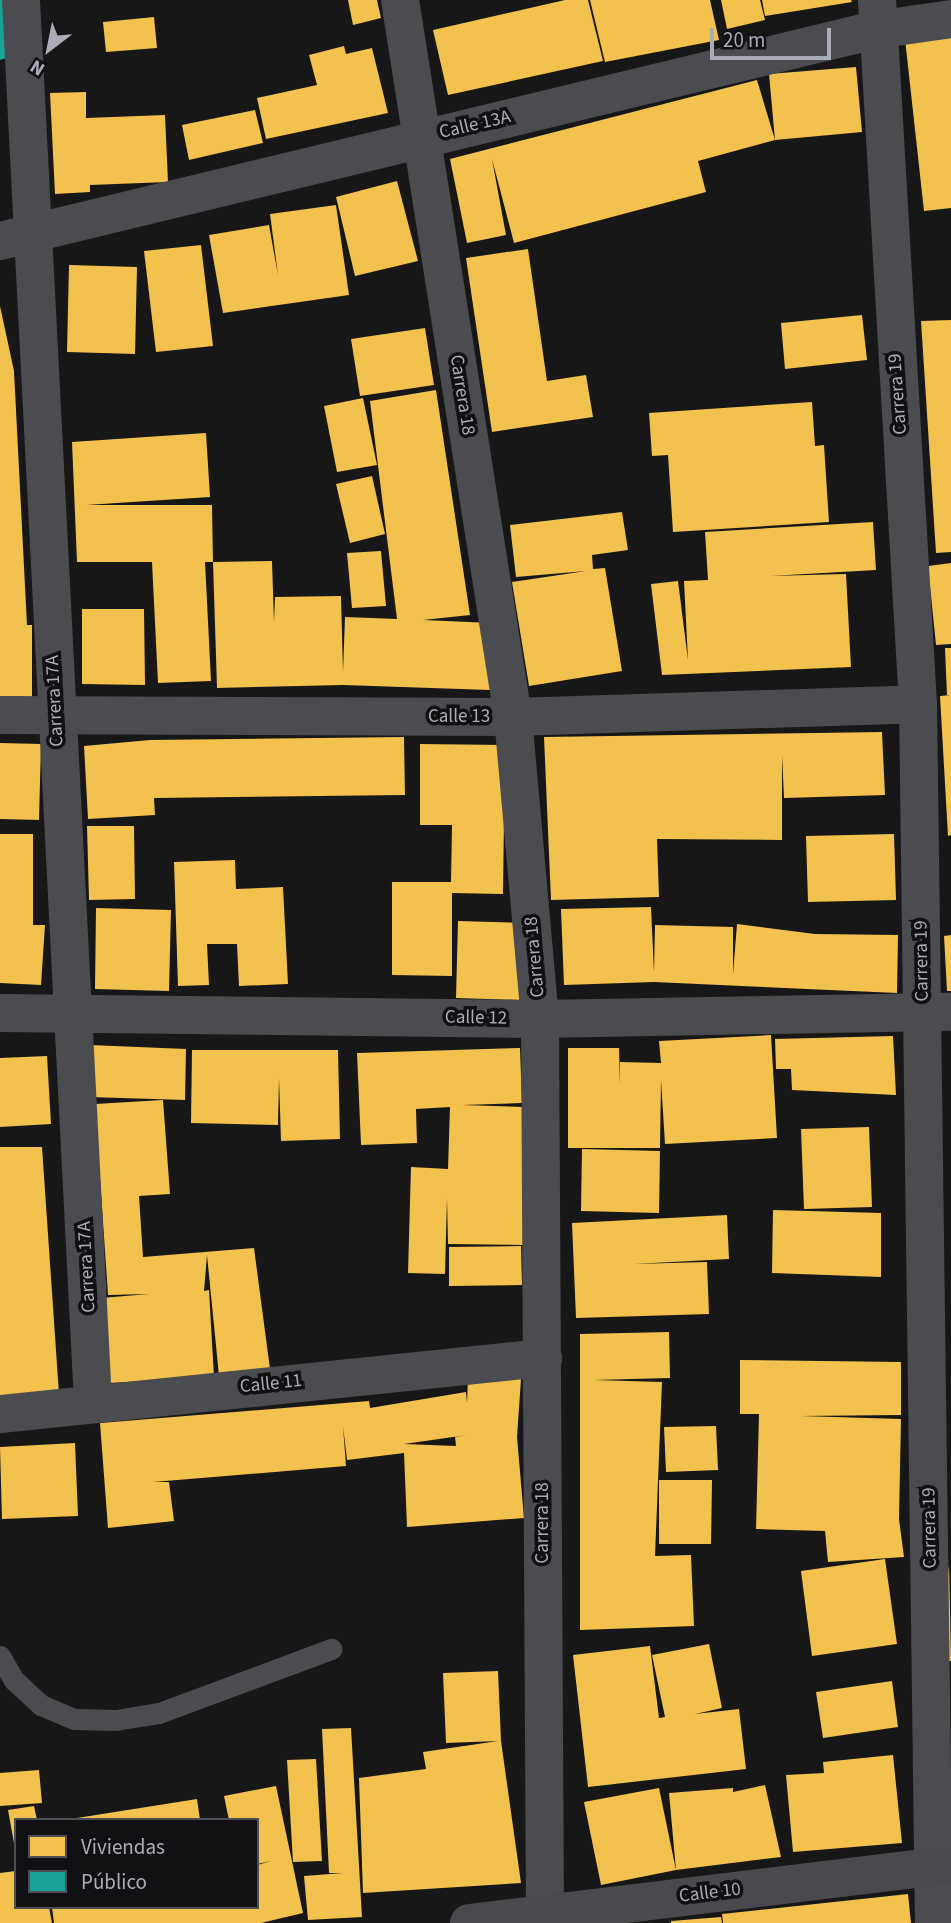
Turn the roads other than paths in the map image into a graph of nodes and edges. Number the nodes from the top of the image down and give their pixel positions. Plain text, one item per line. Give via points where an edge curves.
1 (21, 0) edge
2 (400, 0) edge
3 (876, 15) edge
4 (951, 19) edge
5 (421, 138) junction
6 (15, 237) edge
7 (918, 704) junction
8 (0, 715) edge
9 (56, 716) junction
10 (513, 717) junction
11 (0, 1013) edge
12 (937, 1013) edge
13 (75, 1014) junction
14 (541, 1018) junction
15 (542, 1358) junction
16 (93, 1401) junction
17 (0, 1414) edge
18 (331, 1649) dead end
19 (0, 1656) edge
20 (942, 1867) edge
21 (545, 1918) edge
22 (469, 1923) edge
23 (934, 1923) edge

1 - 6 street, Carrera 17A
2 - 5 street, Carrera 18
3 - 4 street, Calle 13A
3 - 5 street, Calle 13A
3 - 7 street, Carrera 19
5 - 6 street, Calle 13A
5 - 10 street, Carrera 18
6 - 9 street, Carrera 17A
7 - 10 street, Calle 13
7 - 12 street, Carrera 19
8 - 9 street, Calle 13
9 - 10 street, Calle 13
9 - 13 street, Carrera 17A
10 - 14 street, Carrera 18
11 - 13 street, Calle 12
12 - 14 street, Calle 12
12 - 20 street, Carrera 19
13 - 14 street, Calle 12
13 - 16 street, Carrera 17A
14 - 15 street, Carrera 18
15 - 16 street, Calle 11
15 - 21 street, Carrera 18
16 - 17 street, Calle 11
18 - 19 lane via 159,1713 116,1720 74,1719 41,1705 14,1681
20 - 21 main road, Calle 10
20 - 23 street, Carrera 19
21 - 22 main road, Calle 10

